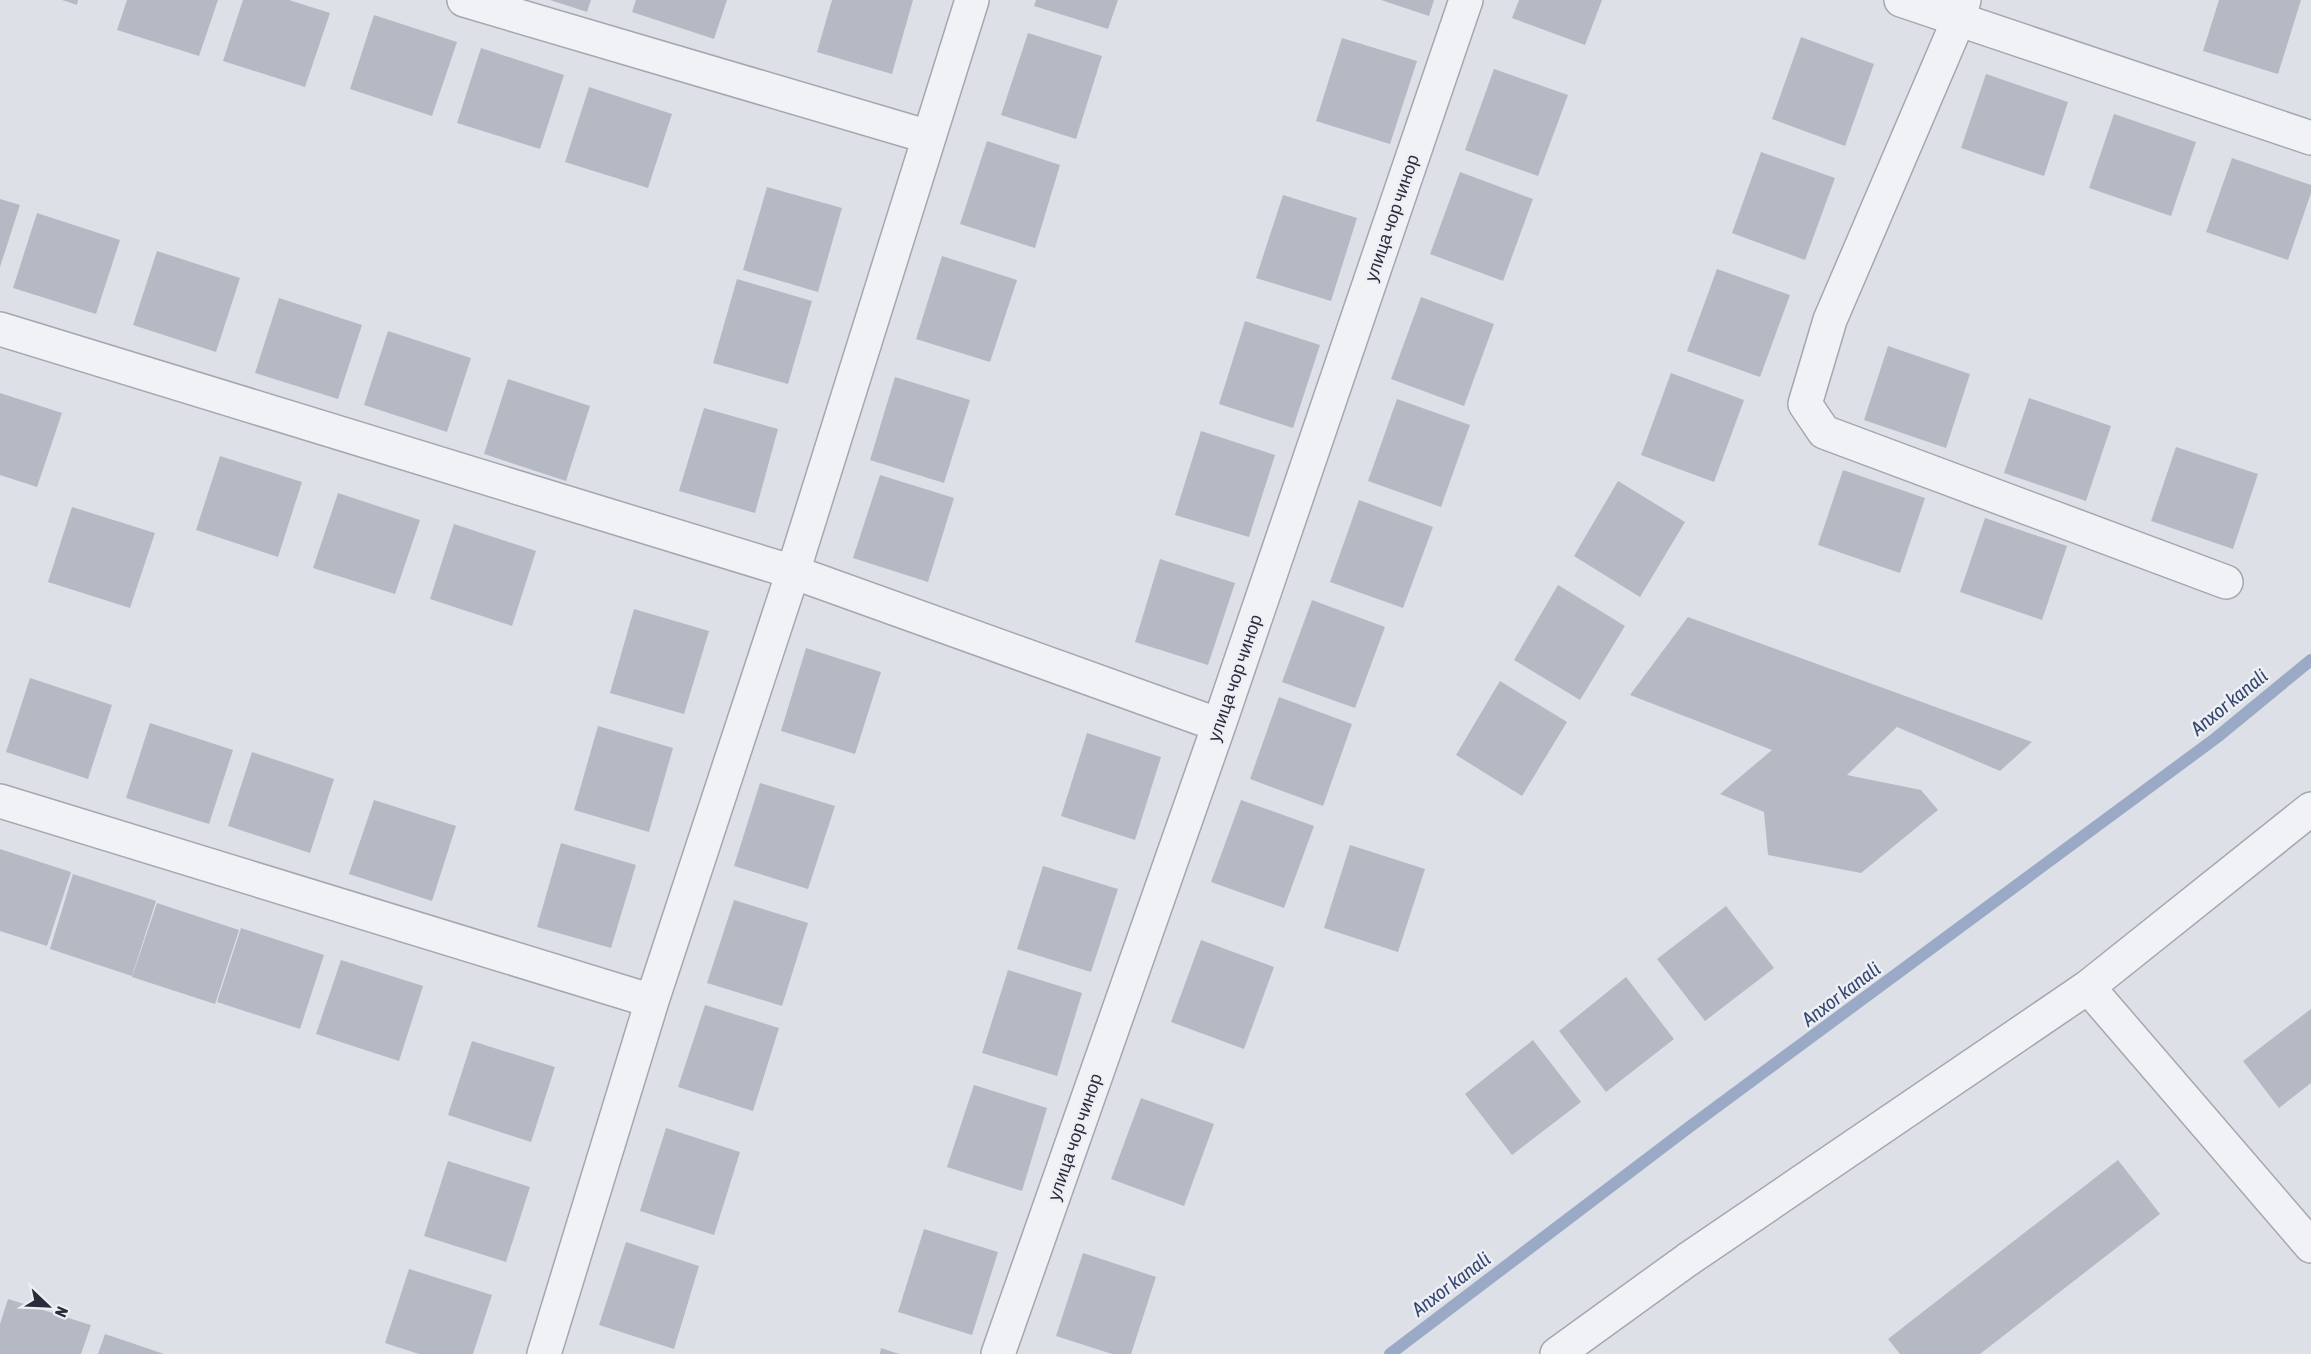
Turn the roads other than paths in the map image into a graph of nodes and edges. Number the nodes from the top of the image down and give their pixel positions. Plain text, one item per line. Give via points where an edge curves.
1 (464, 0) edge
2 (972, 0) edge
3 (1466, 0) edge
4 (1901, 0) edge
5 (1961, 10) edge
6 (2308, 127) edge
7 (929, 137) junction
8 (0, 329) edge
9 (793, 572) junction
10 (2226, 582) dead end
11 (1219, 725) junction
12 (0, 801) edge
13 (2311, 809) edge
14 (2088, 987) junction
15 (652, 1001) junction
16 (2311, 1246) edge
17 (544, 1354) edge
18 (998, 1354) edge
19 (1557, 1354) edge

1 - 7 street
2 - 7 street
3 - 11 street, улица чор чинор
4 - 5 street
5 - 6 street
5 - 10 street via 1830,320 1805,404 1824,432
7 - 9 street
8 - 9 street
9 - 11 street
9 - 15 street
11 - 18 street, улица чор чинор
12 - 15 street
13 - 14 street
14 - 16 street
14 - 19 street via 1687,1260
15 - 17 street

